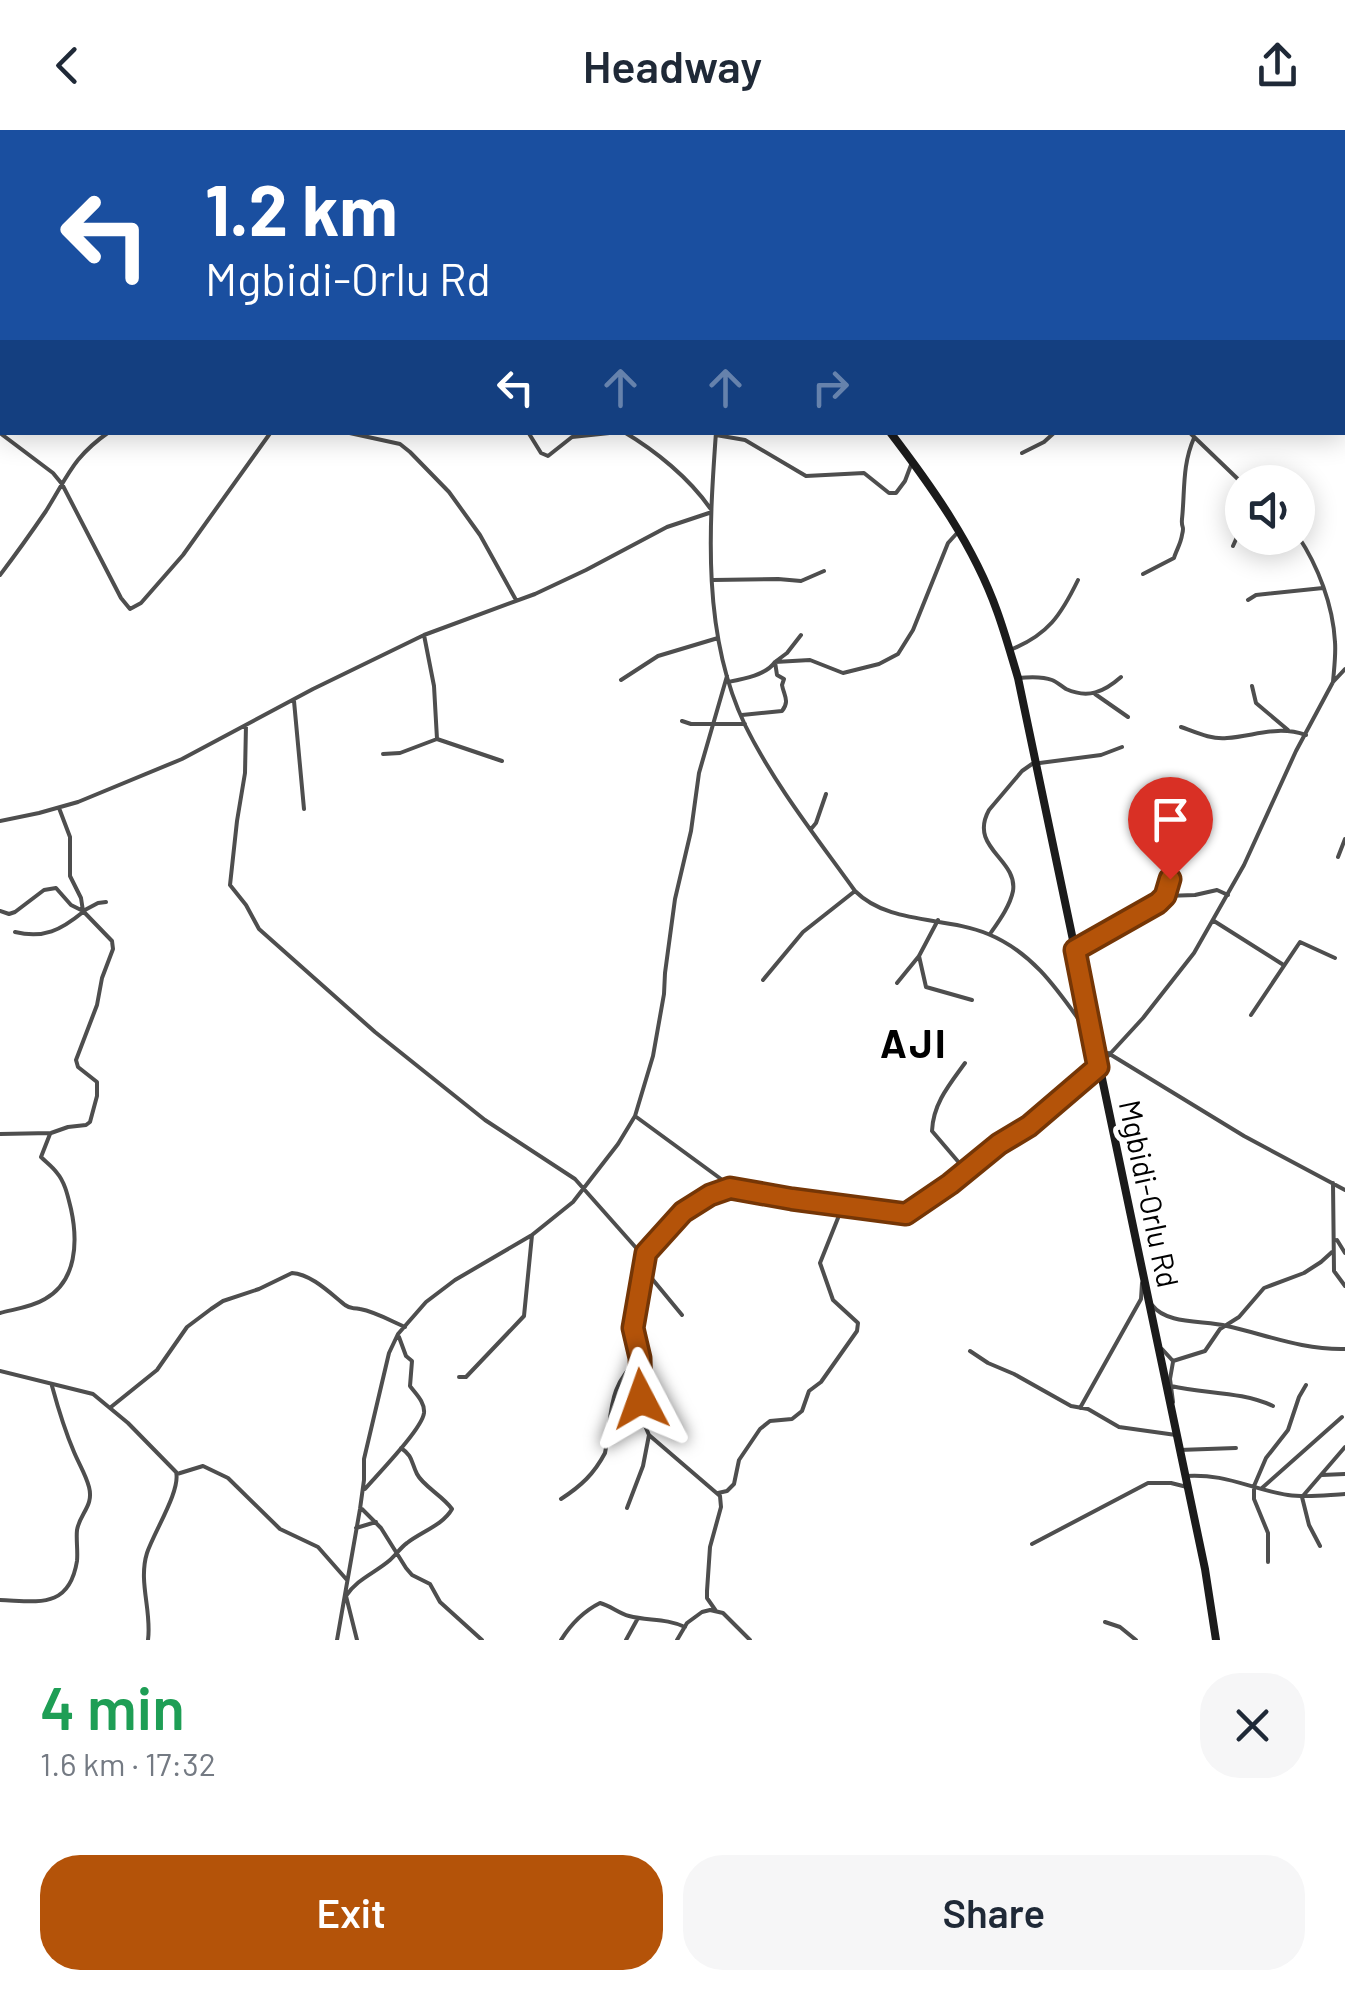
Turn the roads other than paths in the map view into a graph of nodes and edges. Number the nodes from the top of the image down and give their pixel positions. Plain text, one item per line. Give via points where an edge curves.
1 (1, 435) edge
2 (105, 435) edge
3 (269, 435) edge
4 (359, 435) edge
5 (530, 435) edge
6 (592, 435) edge
7 (625, 435) edge
8 (716, 435) edge
9 (721, 435) edge
10 (892, 435) edge
11 (1052, 435) edge
12 (1192, 435) edge
13 (1194, 438) junction
14 (1022, 453) dead end
15 (913, 463) junction
16 (1225, 467) edge
17 (62, 484) junction
18 (710, 511) junction
19 (958, 532) junction
20 (1308, 555) edge
21 (824, 570) dead end
22 (1143, 574) dead end
23 (0, 575) edge
24 (713, 580) junction
25 (1078, 580) dead end
26 (1323, 588) junction
27 (516, 600) junction
28 (1248, 600) dead end
29 (424, 635) junction
30 (802, 635) dead end
31 (718, 638) junction
32 (1010, 650) junction
33 (775, 662) junction
34 (1345, 669) edge
35 (1339, 676) junction
36 (1121, 677) dead end
37 (1018, 678) junction
38 (728, 679) junction
39 (621, 680) dead end
40 (1345, 680) edge
41 (1333, 682) junction
42 (1252, 686) dead end
43 (1095, 694) junction
44 (294, 700) junction
45 (742, 715) junction
46 (1128, 718) dead end
47 (682, 721) dead end
48 (714, 722) junction
49 (745, 724) junction
50 (246, 725) junction
51 (1181, 728) dead end
52 (1288, 730) junction
53 (1306, 736) junction
54 (437, 739) junction
55 (1122, 747) dead end
56 (382, 754) dead end
57 (502, 761) dead end
58 (1036, 762) junction
59 (826, 794) dead end
60 (1178, 802) dead end
61 (59, 808) junction
62 (304, 809) dead end
63 (0, 821) edge
64 (811, 829) junction
65 (1345, 839) edge
66 (1338, 857) dead end
67 (855, 890) junction
68 (1228, 895) junction
69 (1165, 896) junction
70 (106, 902) dead end
71 (83, 911) junction
72 (0, 912) edge
73 (938, 920) junction
74 (1214, 921) junction
75 (15, 932) dead end
76 (990, 934) junction
77 (1075, 950) junction
78 (920, 956) junction
79 (1335, 958) dead end
80 (1283, 965) junction
81 (763, 980) dead end
82 (896, 983) dead end
83 (972, 1000) dead end
84 (1251, 1015) dead end
85 (1092, 1038) junction
86 (1108, 1053) junction
87 (965, 1064) dead end
88 (1098, 1067) junction
89 (634, 1116) junction
90 (50, 1132) junction
91 (0, 1134) edge
92 (967, 1172) junction
93 (1333, 1183) junction
94 (584, 1190) junction
95 (724, 1190) junction
96 (1345, 1190) edge
97 (842, 1206) junction
98 (1334, 1226) junction
99 (1345, 1233) edge
100 (532, 1235) junction
101 (1335, 1238) junction
102 (1332, 1252) junction
103 (646, 1253) junction
104 (1345, 1253) edge
105 (644, 1269) junction
106 (1143, 1274) junction
107 (1345, 1286) edge
108 (1149, 1301) junction
109 (0, 1313) edge
110 (682, 1315) dead end
111 (1224, 1325) junction
112 (405, 1327) junction
113 (398, 1334) junction
114 (1158, 1346) junction
115 (1345, 1349) edge
116 (970, 1350) dead end
117 (640, 1358) junction
118 (1173, 1361) junction
119 (0, 1372) edge
120 (458, 1376) dead end
121 (51, 1384) junction
122 (1171, 1386) junction
123 (1306, 1386) dead end
124 (1273, 1406) dead end
125 (110, 1407) junction
126 (1080, 1408) junction
127 (1342, 1417) dead end
128 (1174, 1422) junction
129 (1176, 1434) junction
130 (649, 1435) junction
131 (1345, 1447) edge
132 (401, 1448) junction
133 (1236, 1448) dead end
134 (1179, 1450) junction
135 (177, 1474) junction
136 (1322, 1475) junction
137 (1344, 1475) edge
138 (1185, 1476) junction
139 (1254, 1486) junction
140 (1187, 1488) junction
141 (1262, 1488) junction
142 (362, 1492) junction
143 (718, 1493) junction
144 (1345, 1494) edge
145 (1302, 1496) junction
146 (561, 1499) dead end
147 (360, 1508) junction
148 (627, 1508) dead end
149 (376, 1522) junction
150 (356, 1528) junction
151 (1032, 1544) dead end
152 (1320, 1546) dead end
153 (396, 1552) junction
154 (1268, 1562) dead end
155 (347, 1580) junction
156 (346, 1596) junction
157 (0, 1600) edge
158 (716, 1610) junction
159 (638, 1618) junction
160 (1105, 1622) dead end
161 (685, 1627) junction
162 (148, 1640) edge
163 (337, 1640) edge
164 (358, 1640) edge
165 (482, 1640) edge
166 (561, 1640) edge
167 (626, 1640) edge
168 (677, 1640) edge
169 (750, 1640) edge
170 (1136, 1640) edge
171 (1216, 1640) edge

1 - 17 street
2 - 17 street via 83,452
3 - 17 street via 183,555 133,609 120,598
4 - 27 street via 400,444 449,492
5 - 6 street via 548,456 572,437
7 - 18 street via 675,470
8 - 18 street
9 - 15 street via 745,440 806,476 864,473 889,493 900,490
10 - 15 main road, Mgbidi-Orlu Rd
11 - 14 street
12 - 13 street
13 - 16 street
13 - 22 street via 1186,455 1184,532 1174,558
15 - 19 main road, Mgbidi-Orlu Rd
17 - 23 street
18 - 24 street
18 - 27 street
19 - 32 main road, Mgbidi-Orlu Rd
19 - 33 street via 898,654 843,673 810,660
20 - 26 street
21 - 24 street via 800,582
24 - 31 street
25 - 32 street via 1047,629
26 - 28 street
26 - 41 street via 1336,643
27 - 29 street
29 - 44 street
29 - 54 street
30 - 33 street
31 - 38 street
31 - 39 street via 658,656
32 - 37 main road, Mgbidi-Orlu Rd
33 - 38 street via 747,679
33 - 45 street via 784,679 785,707
34 - 35 street
35 - 40 street
35 - 41 street
36 - 43 street
37 - 43 street
37 - 58 main road, Mgbidi-Orlu Rd
38 - 45 street
38 - 48 street
41 - 53 street
42 - 52 street via 1256,703
43 - 46 street
44 - 50 street
44 - 62 street
45 - 49 street
47 - 48 street
48 - 49 street
48 - 89 street via 699,773 653,1056
49 - 64 street
50 - 61 street via 182,760
50 - 94 street via 230,885 259,930 375,1032
51 - 52 street via 1225,739
52 - 53 street
53 - 68 street
54 - 56 street
54 - 57 street
55 - 58 street
58 - 76 street via 985,817 984,837 1014,888
58 - 77 main road, Mgbidi-Orlu Rd
59 - 64 street
60 - 69 street via 1178,848
61 - 63 street
61 - 71 street
64 - 67 street
65 - 66 street
67 - 73 street via 895,914
67 - 81 street via 803,932
68 - 69 street via 1216,890
68 - 74 street
69 - 77 street
70 - 71 street
71 - 72 street via 56,888 14,912
71 - 75 street via 62,929 32,936
71 - 90 street via 113,947 76,1060 96,1082 97,1096 88,1124
73 - 76 street
73 - 78 street
74 - 80 street
74 - 86 street via 1160,999
76 - 85 street via 1037,964
77 - 85 main road, Mgbidi-Orlu Rd
78 - 82 street
78 - 83 street via 926,988
79 - 80 street via 1300,942
80 - 84 street
85 - 88 main road, Mgbidi-Orlu Rd
86 - 88 street
86 - 93 street
87 - 92 street via 939,1100 932,1131
88 - 92 street
88 - 106 main road, Mgbidi-Orlu Rd
89 - 94 street
89 - 95 street via 721,1179
90 - 91 street
90 - 109 street via 40,1156 67,1192 76,1246 71,1268 48,1298
92 - 97 street via 906,1214
93 - 96 street
93 - 98 street
94 - 100 street
94 - 103 street
95 - 97 street
95 - 103 street via 683,1212
97 - 143 street via 820,1263 832,1300 858,1323 857,1331 809,1391 802,1411 760,1429 734,1484
98 - 99 street
98 - 101 street
100 - 112 street via 455,1280
100 - 120 street via 524,1316 466,1377
101 - 102 street
101 - 104 street
102 - 107 street
102 - 111 street via 1304,1273 1264,1288
103 - 105 street
105 - 110 street
105 - 117 street via 633,1328
106 - 108 main road, Mgbidi-Orlu Rd
106 - 126 street via 1141,1300
108 - 111 street via 1173,1318
108 - 114 main road, Mgbidi-Orlu Rd
111 - 115 street via 1287,1343
111 - 118 street via 1205,1351
112 - 113 street
112 - 125 street via 348,1307 292,1273 211,1309 187,1327 157,1370
113 - 132 street via 424,1414
113 - 142 street via 371,1426
114 - 118 street
114 - 128 main road, Mgbidi-Orlu Rd
116 - 126 street
117 - 130 street
117 - 146 street via 620,1379 602,1460
118 - 122 street
119 - 121 street
121 - 125 street via 93,1394
121 - 157 street via 89,1484 78,1556 62,1591 49,1601
122 - 124 street via 1254,1397
122 - 128 street
123 - 139 street
125 - 135 street
126 - 129 street via 1119,1427
127 - 141 street
128 - 129 main road, Mgbidi-Orlu Rd
129 - 134 main road, Mgbidi-Orlu Rd
130 - 143 street
130 - 148 street
131 - 136 street
132 - 142 street
132 - 153 street via 412,1455 422,1482 452,1509
133 - 134 street
134 - 138 main road, Mgbidi-Orlu Rd
135 - 155 street via 203,1466 228,1478 280,1529 318,1547
135 - 162 street via 142,1571
136 - 137 street
136 - 145 street
138 - 139 street
138 - 140 main road, Mgbidi-Orlu Rd
139 - 141 street
139 - 154 street via 1268,1533
140 - 151 street via 1148,1483
140 - 171 main road, Mgbidi-Orlu Rd
141 - 145 street
142 - 147 street
143 - 158 street via 707,1591
144 - 145 street
145 - 152 street
147 - 149 street
147 - 150 street
149 - 150 street
149 - 153 street
150 - 155 street
153 - 156 street
153 - 165 street
155 - 156 street
156 - 163 street
156 - 164 street
158 - 161 street
158 - 169 street
159 - 161 street
159 - 166 street via 600,1604
159 - 167 street
160 - 170 street
161 - 168 street

